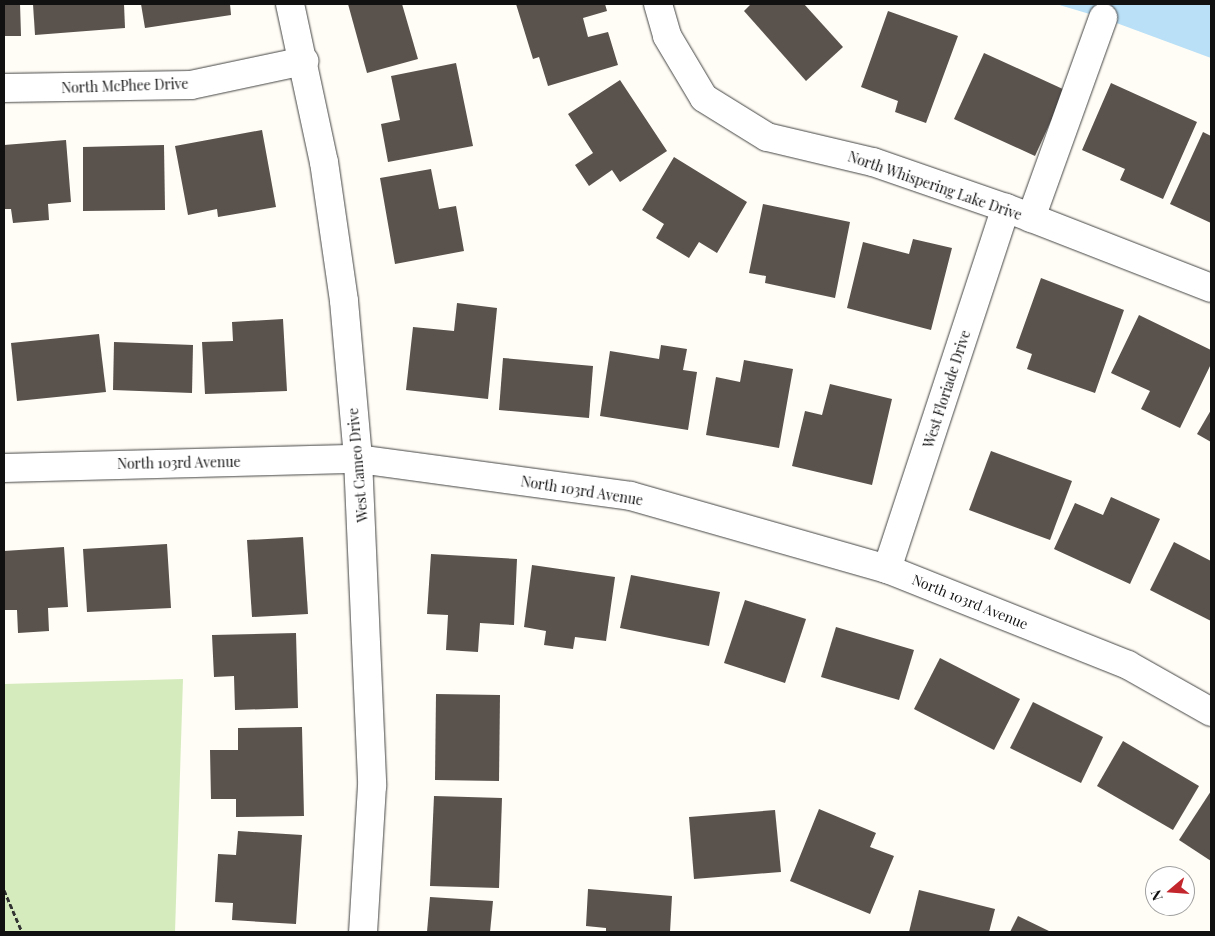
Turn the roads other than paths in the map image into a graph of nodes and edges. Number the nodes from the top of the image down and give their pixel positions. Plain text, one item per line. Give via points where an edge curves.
1 (290, 4) edge
2 (658, 4) edge
3 (1103, 18) dead end
4 (304, 61) junction
5 (4, 88) edge
6 (1018, 213) junction
7 (1211, 288) edge
8 (358, 459) junction
9 (4, 468) edge
10 (887, 569) junction
11 (1211, 712) edge
12 (363, 932) edge

1 - 4 street, West Cameo Drive
2 - 6 street, North Whispering Lake Drive via 668,36 704,98 767,137 873,162
3 - 6 street, West Floriade Drive
4 - 5 street, North McPhee Drive via 191,85
4 - 8 street, West Cameo Drive via 324,162 344,301
6 - 7 street, North Whispering Lake Drive
6 - 10 street, West Floriade Drive
8 - 9 street, North 103rd Avenue
8 - 10 street, North 103rd Avenue via 632,496
8 - 12 street, West Cameo Drive via 372,786
10 - 11 street, North 103rd Avenue via 1128,665

